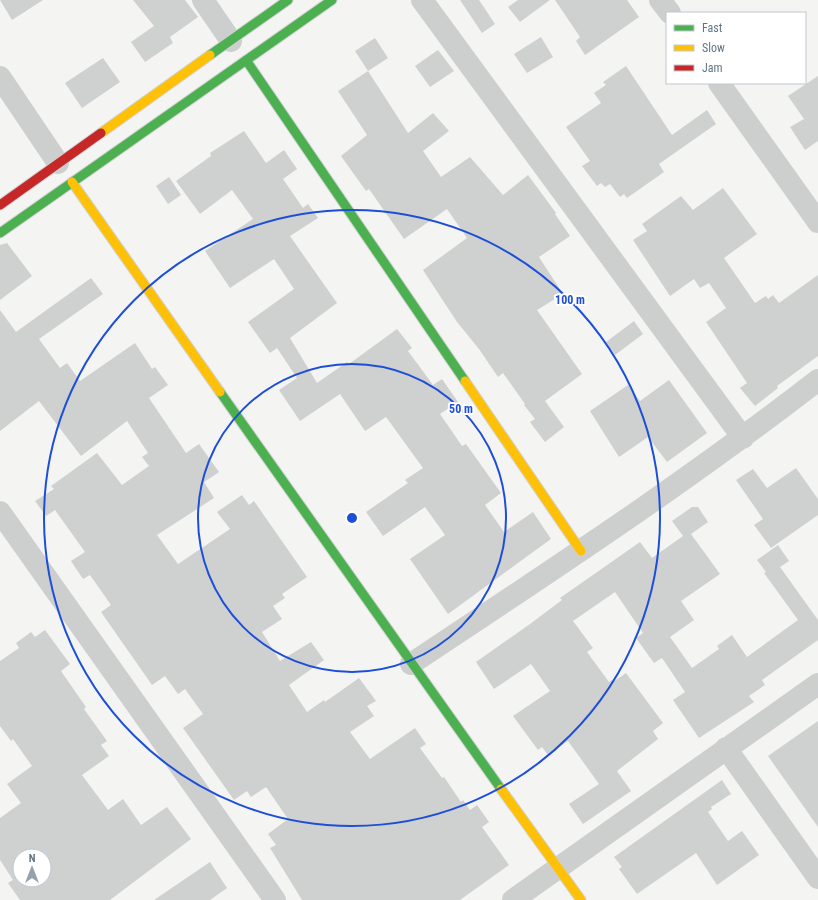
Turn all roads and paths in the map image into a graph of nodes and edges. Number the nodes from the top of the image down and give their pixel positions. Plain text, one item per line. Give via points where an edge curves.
1 (203, 0) edge
2 (288, 0) edge
3 (332, 0) edge
4 (422, 0) edge
5 (660, 0) edge
6 (669, 12) edge
7 (230, 41) junction
8 (246, 60) junction
9 (0, 77) edge
10 (720, 84) edge
11 (58, 163) junction
12 (72, 182) junction
13 (0, 205) edge
14 (818, 222) edge
15 (0, 233) edge
16 (818, 380) edge
17 (743, 438) junction
18 (0, 512) edge
19 (582, 550) junction
20 (411, 664) junction
21 (818, 684) edge
22 (726, 748) junction
23 (558, 868) junction
24 (818, 878) edge
25 (275, 900) edge
26 (513, 900) edge
27 (580, 900) edge

1 - 7 street
2 - 7 street
3 - 8 street
4 - 17 street
5 - 6 street
7 - 11 street
8 - 12 street
8 - 19 street
9 - 11 street
10 - 14 street
11 - 13 street
12 - 15 street
12 - 20 street
16 - 17 street
17 - 19 street
18 - 25 street
19 - 20 street
20 - 23 street
21 - 22 street
22 - 23 street
22 - 24 street
23 - 26 street
23 - 27 street

